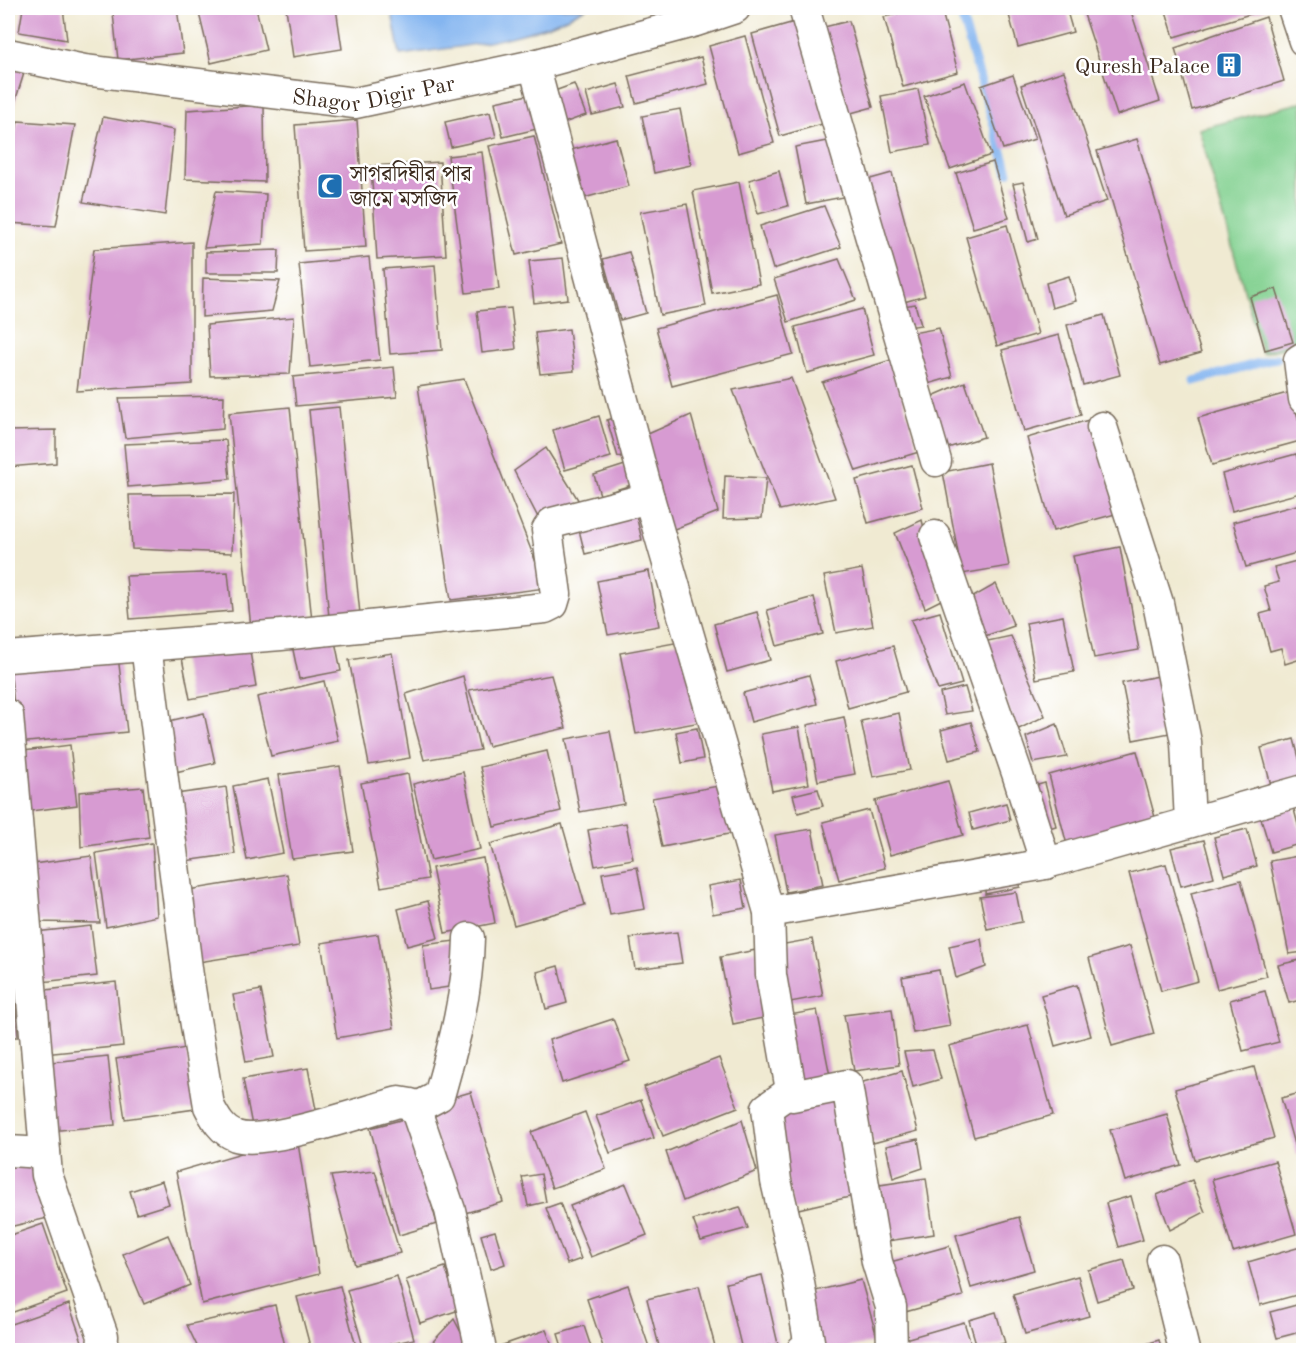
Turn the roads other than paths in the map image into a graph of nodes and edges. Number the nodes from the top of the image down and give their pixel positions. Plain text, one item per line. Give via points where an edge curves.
1 (735, 8) edge
2 (804, 8) edge
3 (1293, 8) edge
4 (1304, 41) edge
5 (8, 54) edge
6 (534, 65) junction
7 (1304, 357) edge
8 (1304, 399) edge
9 (1102, 427) dead end
10 (936, 460) dead end
11 (649, 498) junction
12 (935, 536) dead end
13 (146, 646) junction
14 (8, 657) edge
15 (8, 716) edge
16 (1304, 790) edge
17 (1190, 822) junction
18 (1046, 864) junction
19 (769, 912) junction
20 (469, 938) dead end
21 (791, 1091) junction
22 (414, 1109) junction
23 (8, 1151) edge
24 (45, 1153) junction
25 (1162, 1260) dead end
26 (102, 1350) edge
27 (481, 1350) edge
28 (802, 1350) edge
29 (892, 1350) edge
30 (1184, 1350) edge

1 - 6 street, Shagor Digir Par
2 - 10 street
3 - 4 street
5 - 6 street, Shagor Digir Par via 84,70 355,103
6 - 11 street
7 - 8 street via 1299,360
9 - 17 street via 1158,603 1186,742
11 - 13 street via 552,523 547,530 556,594 553,604 544,608
11 - 19 street
12 - 18 street
13 - 14 street
13 - 22 street via 188,976 209,1106 217,1123 234,1135 249,1139 399,1102 411,1104
15 - 24 street
16 - 17 street
17 - 18 street
18 - 19 street
19 - 21 street via 771,975
20 - 22 street via 457,1032 439,1096
21 - 28 street via 767,1108 776,1181 810,1347
21 - 29 street via 792,1096 847,1085 877,1262 891,1307
22 - 27 street via 450,1210
23 - 24 street
24 - 26 street via 47,1175 104,1336
25 - 30 street

